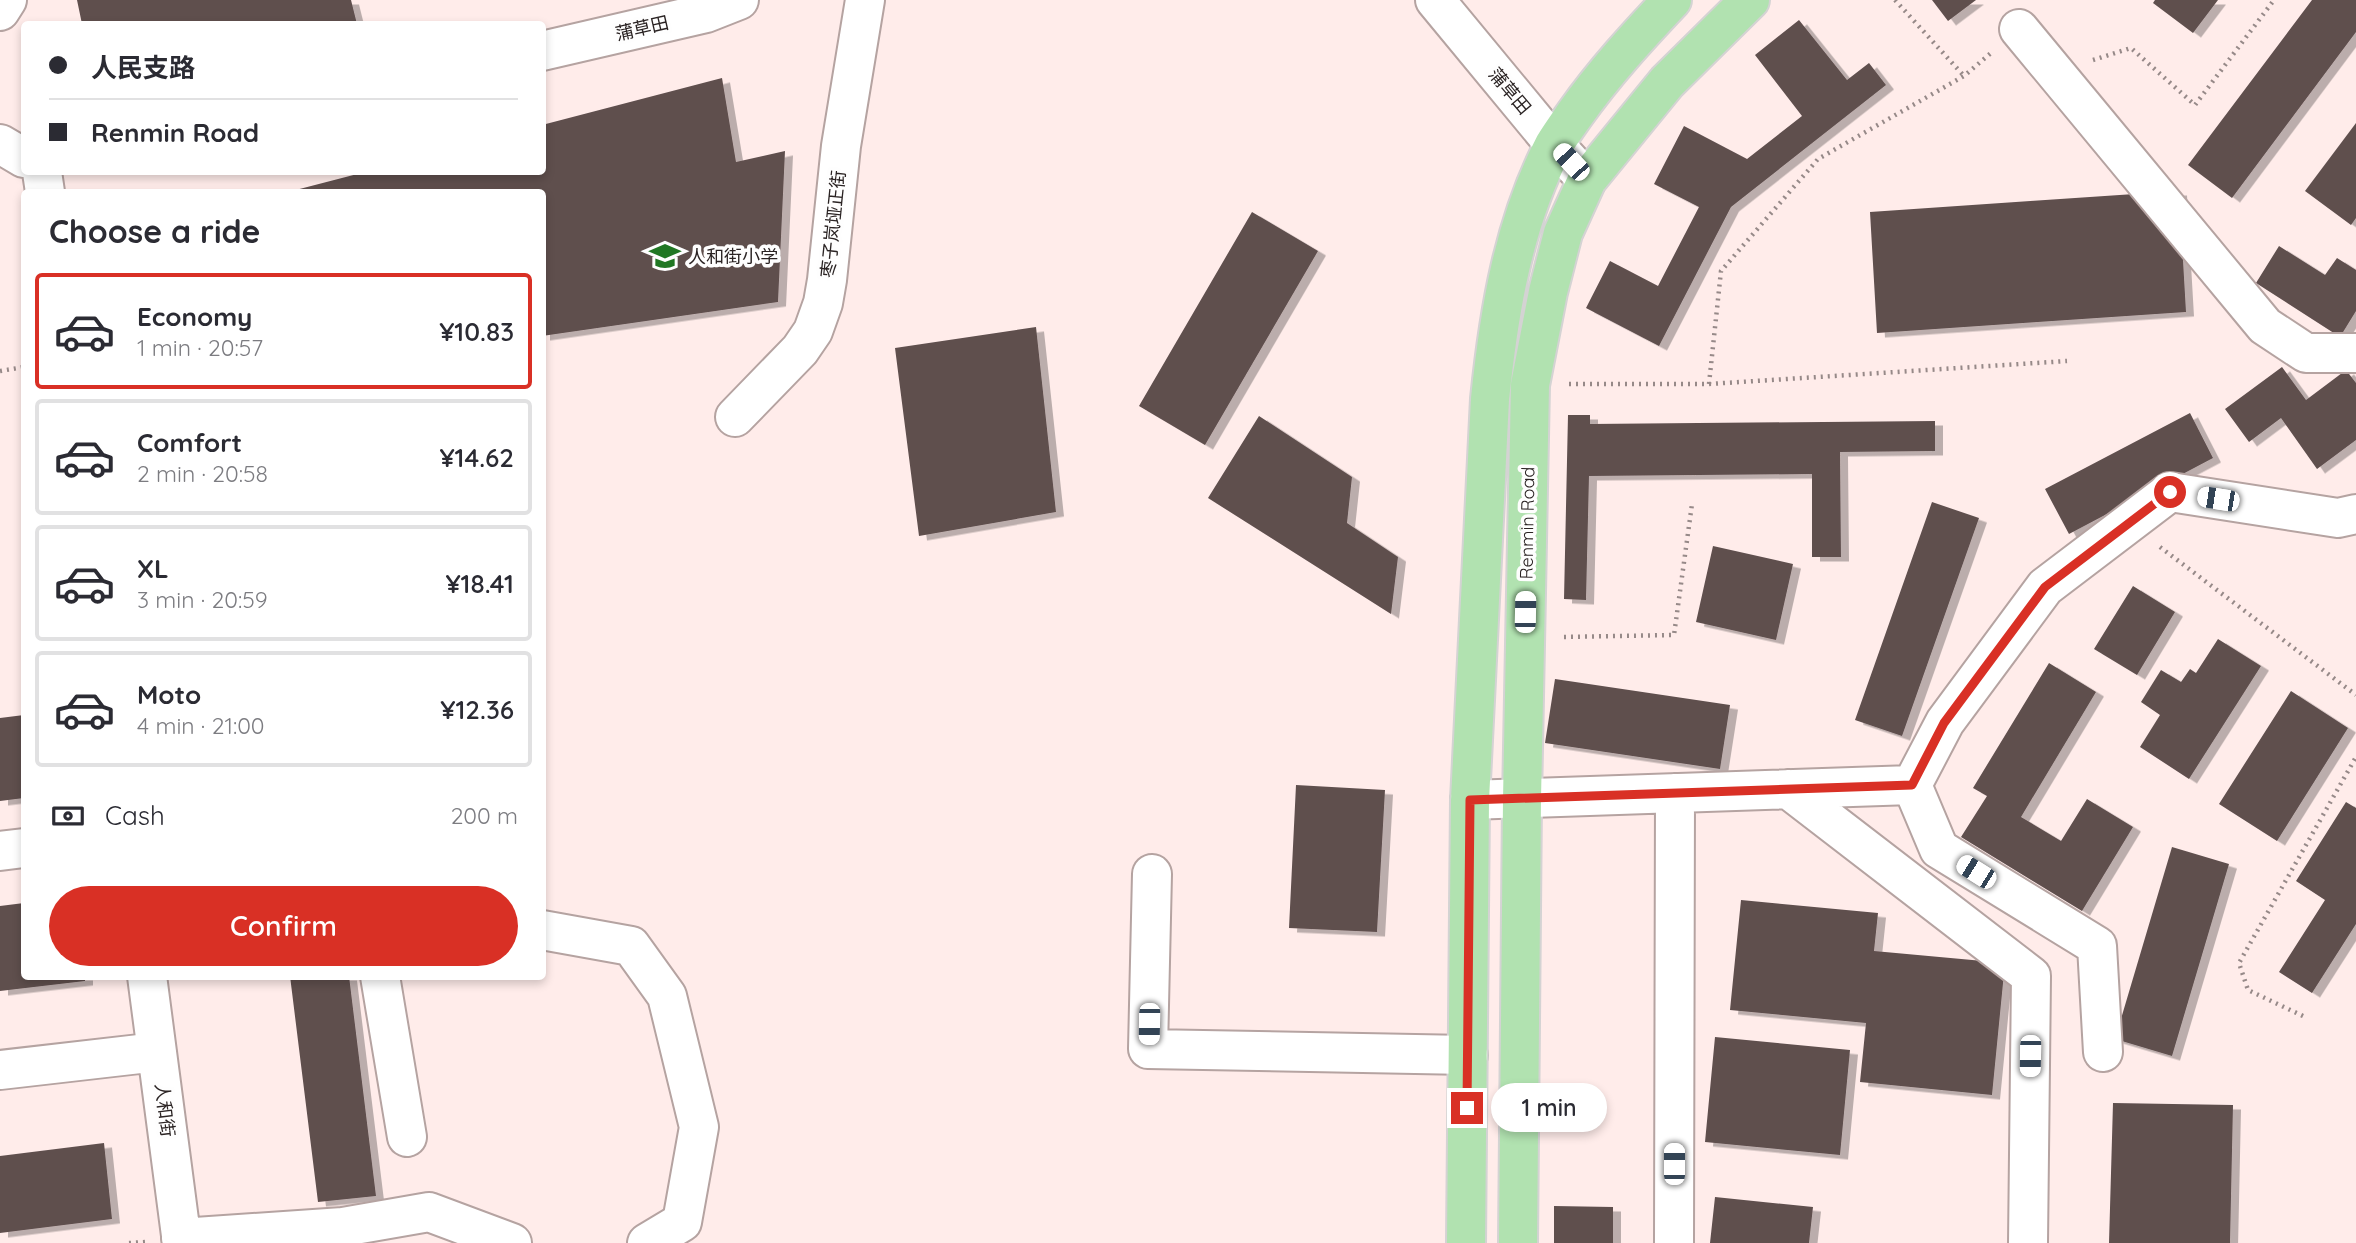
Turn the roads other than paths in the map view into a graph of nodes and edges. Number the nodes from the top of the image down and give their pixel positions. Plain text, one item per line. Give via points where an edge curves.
1 (7, 0) edge
2 (739, 0) edge
3 (865, 0) edge
4 (1435, 0) edge
5 (1672, 0) edge
6 (1750, 0) edge
7 (0, 11) edge
8 (2019, 29) road end
9 (546, 50) edge
10 (0, 144) edge
11 (1554, 144) junction
12 (21, 156) edge
13 (1587, 180) junction
14 (2356, 353) edge
15 (735, 417) dead end
16 (2356, 514) edge
17 (1912, 785) junction
18 (1788, 789) junction
19 (1675, 793) junction
20 (1470, 800) junction
21 (1522, 800) junction
22 (21, 848) edge
23 (0, 851) edge
24 (1152, 874) dead end
25 (546, 931) edge
26 (148, 980) edge
27 (381, 980) edge
28 (157, 1052) junction
29 (2103, 1052) dead end
30 (1468, 1055) junction
31 (0, 1070) edge
32 (407, 1137) dead end
33 (181, 1241) edge
34 (512, 1243) edge
35 (647, 1243) edge
36 (1466, 1243) edge
37 (1518, 1243) edge
38 (1674, 1243) edge
39 (2028, 1243) edge

1 - 7 street
2 - 9 street, 蒲草田 via 706,13
3 - 15 street, 枣子岚垭正街 via 841,146 823,303 800,350
4 - 11 street, 蒲草田
5 - 11 main road via 1588,95
6 - 13 main road, Renmin Road via 1667,82
8 - 14 street via 2265,326 2306,353
10 - 12 street
11 - 13 street, 蒲草田
11 - 20 main road via 1520,230 1496,336
13 - 21 main road, Renmin Road via 1563,233 1530,384
16 - 17 street via 2338,518 2170,492 2045,587 1944,723
17 - 18 street
17 - 29 street via 1939,849 2097,946
18 - 19 street
18 - 39 street via 2031,976
19 - 21 street
19 - 38 street
20 - 21 street
20 - 30 main road
21 - 37 main road, Renmin Road
22 - 23 street
24 - 30 street via 1148,1049
25 - 35 street via 631,946 667,996 699,1127 682,1222
26 - 28 street, 人和街
27 - 32 street
28 - 31 street
28 - 33 street, 人和街
30 - 36 main road
33 - 34 street via 343,1227 429,1212

